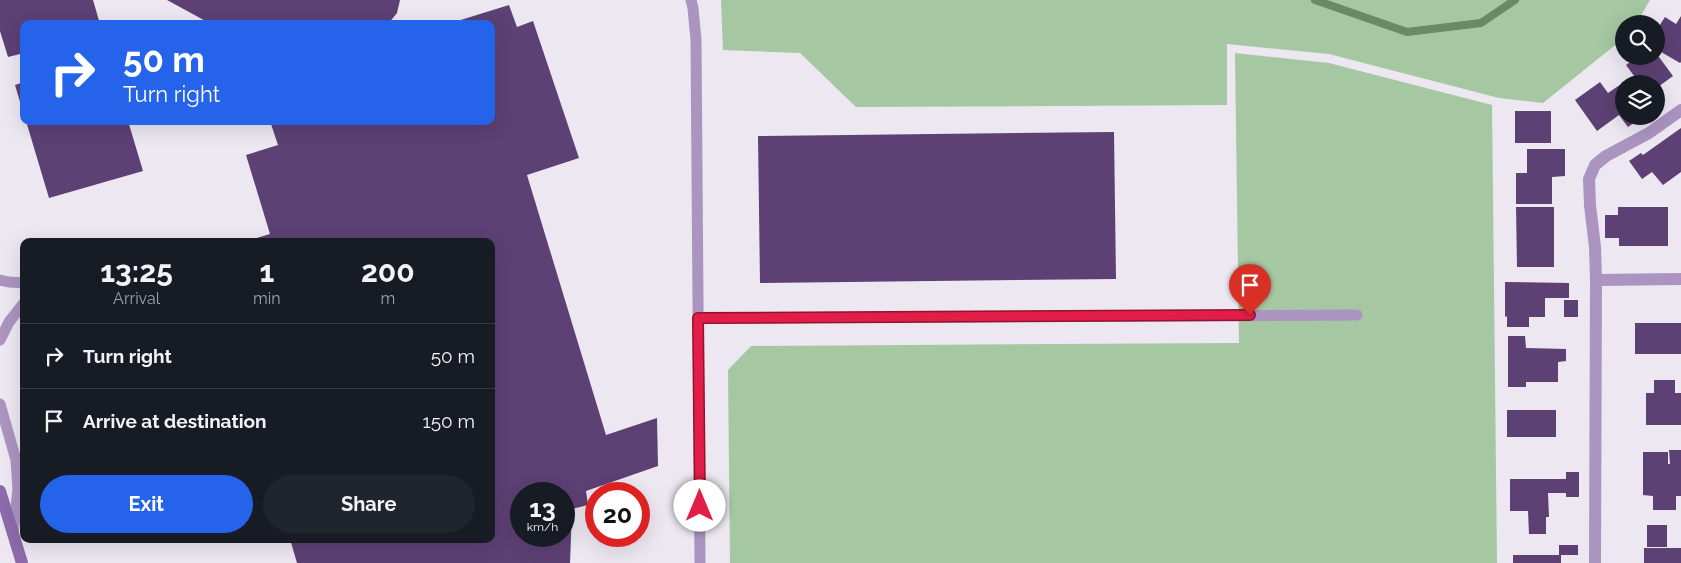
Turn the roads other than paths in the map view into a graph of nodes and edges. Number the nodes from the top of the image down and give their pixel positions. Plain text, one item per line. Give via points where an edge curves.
1 (691, 0) edge
2 (1681, 110) edge
3 (1681, 279) edge
4 (0, 280) edge
5 (1596, 280) junction
6 (20, 283) edge
7 (20, 309) edge
8 (1357, 315) dead end
9 (698, 318) junction
10 (0, 340) edge
11 (0, 404) edge
12 (0, 491) edge
13 (13, 534) junction
14 (22, 563) edge
15 (700, 563) edge
16 (1595, 563) edge

1 - 9 lane via 696,40
2 - 5 street via 1595,165 1589,179
3 - 5 street
4 - 6 lane
5 - 16 street
7 - 10 lane
8 - 9 lane
9 - 15 lane
11 - 13 lane via 16,460 18,489
12 - 13 main road
13 - 14 main road

